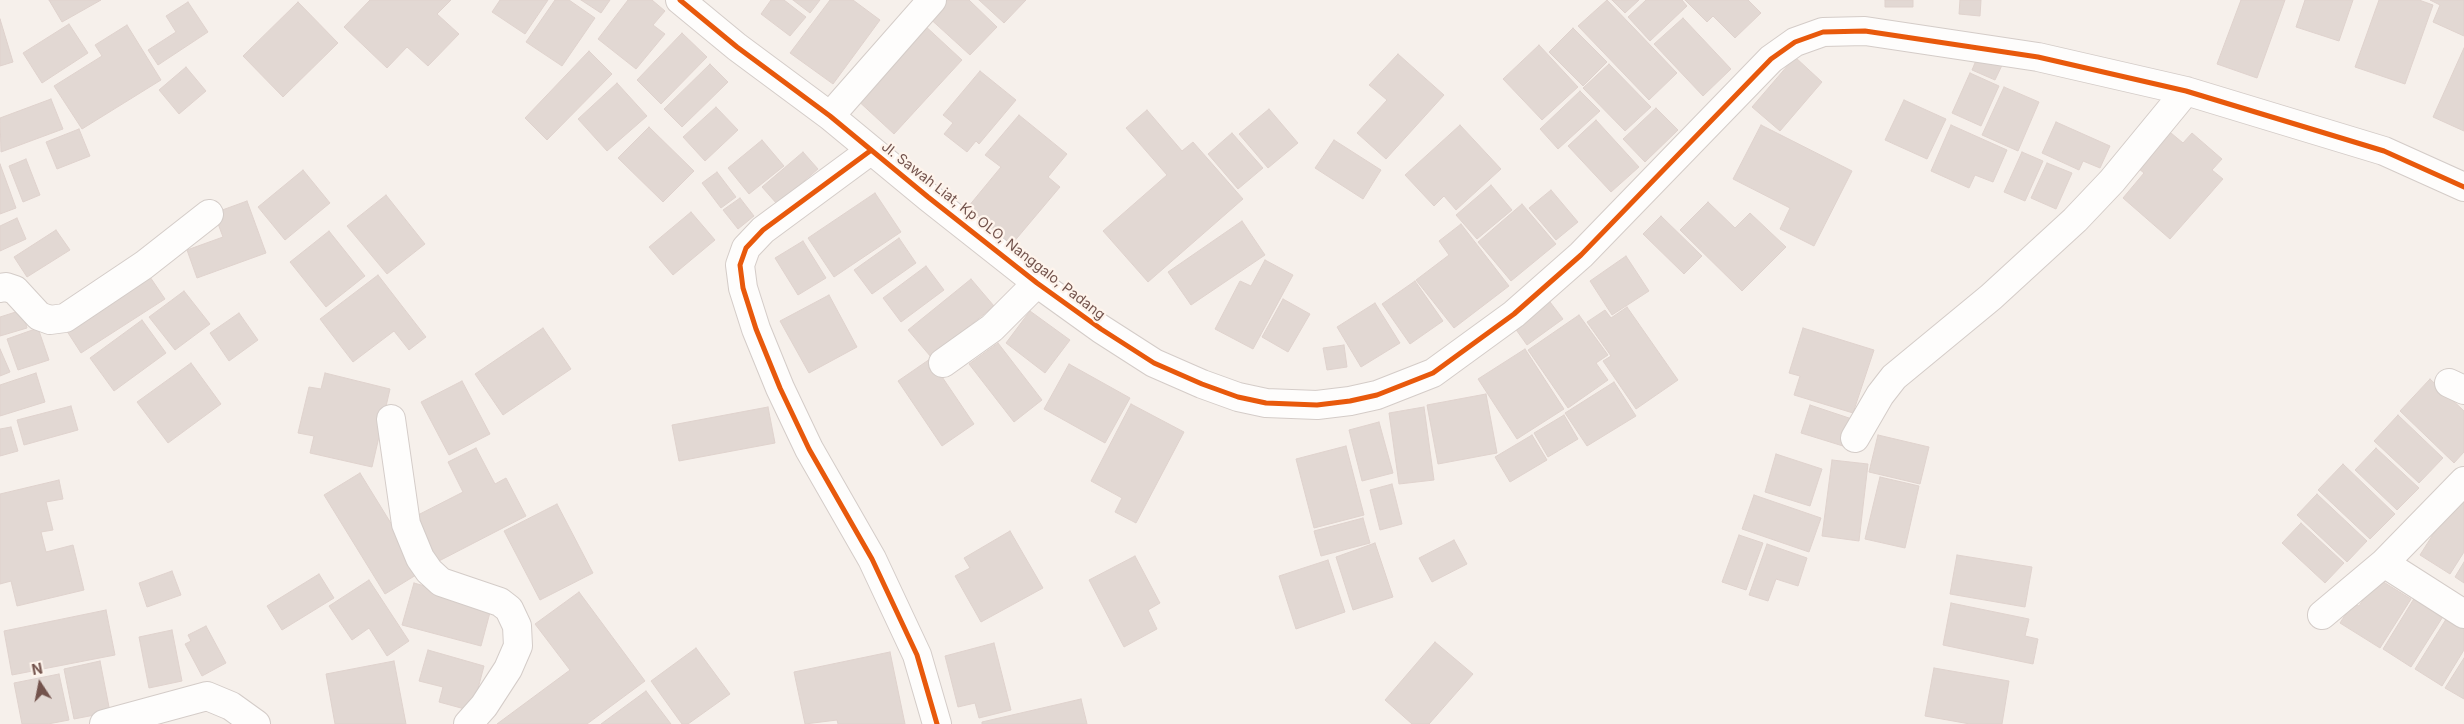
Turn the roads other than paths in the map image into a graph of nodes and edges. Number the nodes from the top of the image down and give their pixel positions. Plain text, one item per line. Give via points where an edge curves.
1 (680, 0) edge
2 (932, 0) edge
3 (2186, 91) junction
4 (830, 116) junction
5 (870, 151) junction
6 (2464, 187) edge
7 (209, 214) dead end
8 (1037, 283) junction
9 (0, 288) edge
10 (943, 363) dead end
11 (391, 419) dead end
12 (1855, 438) dead end
13 (2464, 481) edge
14 (2384, 563) junction
15 (2464, 614) edge
16 (2322, 615) dead end
17 (104, 724) edge
18 (256, 724) edge
19 (468, 724) edge
20 (937, 724) edge

1 - 4 street, Jl. Sawah Liat, Kp OLO, Nanggalo, Padang
2 - 4 street
3 - 6 street via 2384,151
3 - 8 street, Jl. Sawah Liat, Kp OLO, Nanggalo, Padang via 2038,57 1865,30 1822,32 1794,42 1771,59 1628,208 1514,314 1433,373 1377,395 1317,405 1266,403 1238,397 1154,363
3 - 12 street via 2076,220 1991,298 1894,377
4 - 5 street, Jl. Sawah Liat, Kp OLO, Nanggalo, Padang
5 - 8 street, Jl. Sawah Liat, Kp OLO, Nanggalo, Padang
5 - 20 street via 763,230 746,248 740,265 743,288 756,329 780,388 809,449 872,559 917,655
7 - 9 street via 136,270 59,320 39,316 15,290
8 - 10 street via 992,328
11 - 19 street via 406,524 420,558 442,582 500,602 509,609 517,626 518,646 508,669
13 - 14 street
14 - 15 street
14 - 16 street
17 - 18 street via 207,696 231,706

